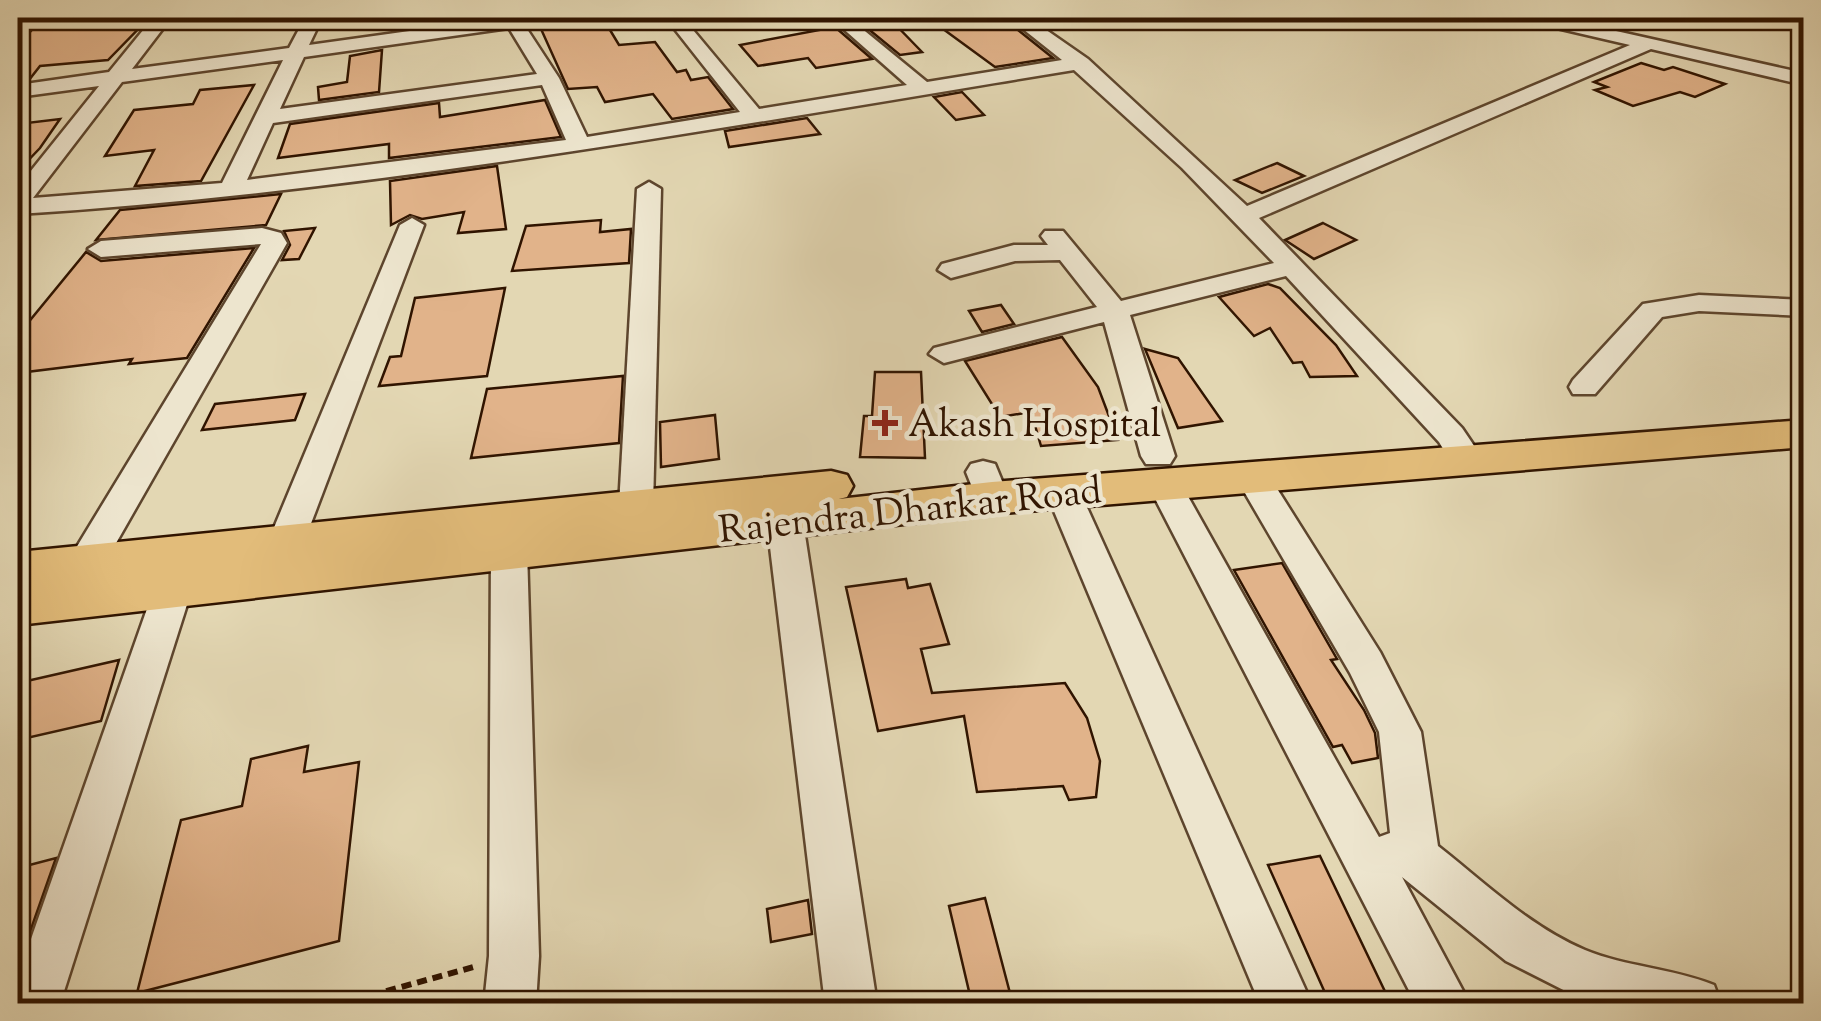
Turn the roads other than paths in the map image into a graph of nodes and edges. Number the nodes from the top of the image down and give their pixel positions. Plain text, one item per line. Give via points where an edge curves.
1 (162, 18) edge
2 (312, 18) edge
3 (544, 18) edge
4 (674, 18) edge
5 (839, 18) edge
6 (1018, 18) edge
7 (1537, 18) edge
8 (1566, 18) edge
9 (512, 20) edge
10 (1621, 33) junction
11 (1650, 43) junction
12 (295, 52) junction
13 (1081, 63) junction
14 (1804, 75) edge
15 (115, 78) junction
16 (548, 78) junction
17 (924, 88) junction
18 (18, 91) edge
19 (95, 103) junction
20 (18, 111) edge
21 (754, 116) junction
22 (262, 118) junction
23 (579, 144) junction
24 (648, 188) dead end
25 (231, 190) junction
26 (18, 204) edge
27 (1242, 217) junction
28 (412, 225) dead end
29 (101, 249) dead end
30 (1288, 268) junction
31 (952, 270) dead end
32 (1804, 308) edge
33 (1115, 311) junction
34 (944, 354) dead end
35 (1584, 387) dead end
36 (1804, 409) edge
37 (1804, 433) edge
38 (1459, 447) junction
39 (1161, 470) junction
40 (1252, 476) junction
41 (988, 485) junction
42 (1064, 492) junction
43 (636, 506) junction
44 (785, 522) junction
45 (286, 542) junction
46 (509, 550) junction
47 (86, 563) junction
48 (18, 570) edge
49 (172, 588) junction
50 (18, 606) edge
51 (1364, 855) junction
52 (1415, 857) junction
53 (843, 1001) edge
54 (34, 1004) edge
55 (510, 1004) edge
56 (1286, 1004) edge
57 (1444, 1004) edge
58 (1696, 1004) edge

1 - 15 street
2 - 12 street
3 - 9 street
4 - 21 street
5 - 17 street
6 - 13 street
7 - 10 street
8 - 10 street
9 - 12 street
9 - 16 street
10 - 11 street
10 - 14 street
11 - 14 street
11 - 27 street
12 - 15 street
12 - 22 street
13 - 17 street
13 - 27 street
15 - 18 street
15 - 19 street
16 - 22 street
16 - 23 street
17 - 21 street
19 - 20 street
19 - 26 street
21 - 23 street
22 - 25 street
23 - 25 street
24 - 43 street
25 - 26 street
27 - 30 street
28 - 45 street
29 - 47 street via 262,236 274,243
30 - 33 street
30 - 38 street
31 - 33 street via 1060,244
32 - 35 street via 1699,303 1653,310
33 - 34 street
33 - 39 street
36 - 38 main road, Rajendra Dharkar Road
37 - 38 main road, Rajendra Dharkar Road
38 - 39 main road, Rajendra Dharkar Road
38 - 40 main road, Rajendra Dharkar Road
39 - 40 main road, Rajendra Dharkar Road
39 - 41 main road, Rajendra Dharkar Road
39 - 42 main road, Rajendra Dharkar Road
39 - 51 street
40 - 52 street via 1400,732
41 - 42 main road, Rajendra Dharkar Road
41 - 43 main road, Rajendra Dharkar Road
41 - 44 main road, Rajendra Dharkar Road
42 - 56 street
43 - 45 main road, Rajendra Dharkar Road
44 - 46 main road, Rajendra Dharkar Road
44 - 53 street
45 - 47 main road, Rajendra Dharkar Road
46 - 49 main road, Rajendra Dharkar Road
46 - 55 street
47 - 48 main road, Rajendra Dharkar Road
49 - 50 main road, Rajendra Dharkar Road
49 - 54 street
51 - 52 street
51 - 57 street
52 - 58 street via 1562,966

